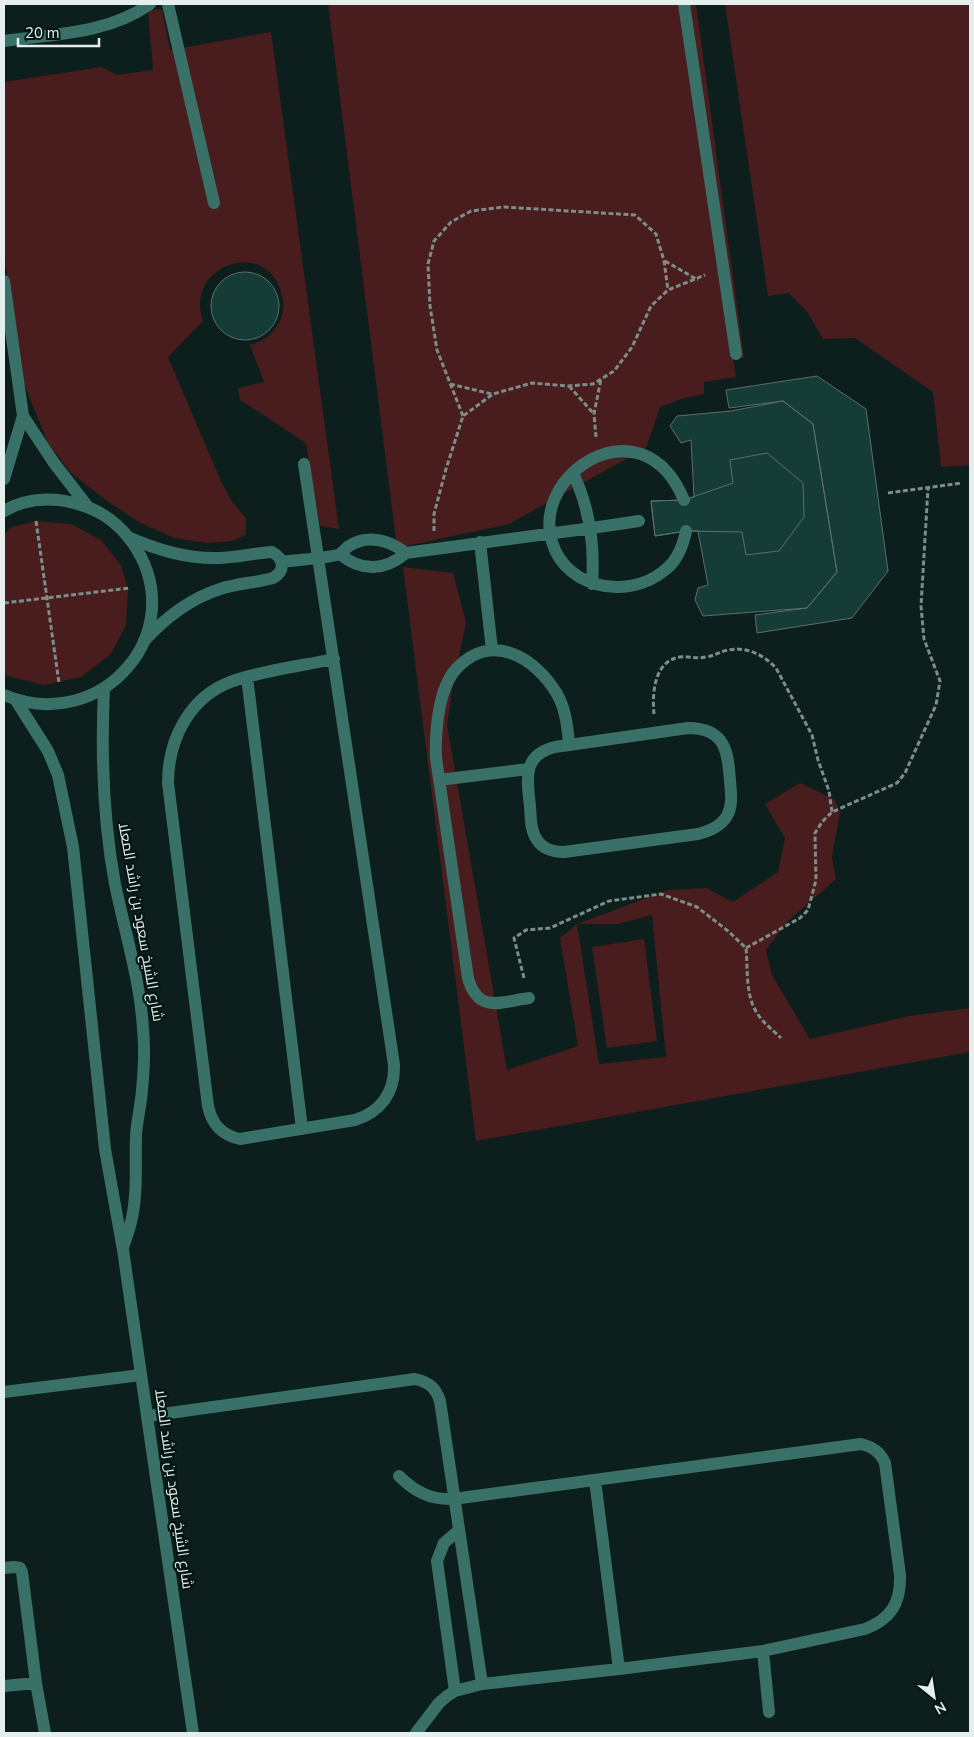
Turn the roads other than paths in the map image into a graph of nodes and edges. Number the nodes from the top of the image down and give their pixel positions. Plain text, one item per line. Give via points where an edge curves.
1 (150, 4) edge
2 (168, 4) edge
3 (684, 4) edge
4 (4, 41) edge
5 (214, 203) dead end
6 (4, 281) edge
7 (736, 354) dead end
8 (23, 416) junction
9 (304, 464) dead end
10 (574, 472) junction
11 (4, 479) edge
12 (684, 500) dead end
13 (88, 507) junction
14 (4, 511) edge
15 (639, 520) dead end
16 (592, 528) junction
17 (686, 531) dead end
18 (550, 533) junction
19 (128, 537) junction
20 (480, 542) junction
21 (406, 553) junction
22 (340, 554) junction
23 (318, 557) junction
24 (283, 562) junction
25 (592, 584) junction
26 (144, 641) junction
27 (492, 650) junction
28 (334, 660) junction
29 (247, 677) junction
30 (104, 688) junction
31 (9, 697) edge
32 (569, 745) junction
33 (528, 769) junction
34 (439, 780) junction
35 (529, 998) road end
36 (302, 1129) junction
37 (123, 1250) junction
38 (142, 1375) junction
39 (4, 1392) edge
40 (148, 1416) junction
41 (399, 1476) dead end
42 (595, 1480) junction
43 (453, 1500) junction
44 (458, 1531) junction
45 (4, 1568) edge
46 (763, 1651) junction
47 (619, 1669) junction
48 (36, 1683) junction
49 (482, 1684) junction
50 (4, 1686) edge
51 (455, 1691) junction
52 (769, 1712) dead end
53 (45, 1733) edge
54 (193, 1733) edge
55 (416, 1733) edge

1 - 4 street via 120,21 103,26
2 - 5 street
3 - 7 street
6 - 8 street
8 - 11 street
8 - 13 street
9 - 23 street
10 - 12 street via 585,463 605,455 640,454 667,470
10 - 16 street
10 - 18 street via 556,494 551,506
13 - 14 street via 61,500 33,500
13 - 19 street via 117,525
15 - 16 street
16 - 18 street
16 - 25 street
17 - 25 street via 677,558 654,579 623,587
18 - 20 street
18 - 25 street via 559,559 579,578
19 - 24 street via 195,557 272,552
19 - 26 street via 139,552 151,586 152,605
20 - 21 street
20 - 27 street
21 - 22 street via 391,564 373,568 355,564
21 - 22 street via 385,541 373,539 349,546
22 - 23 street
23 - 24 street
23 - 28 street
24 - 26 street via 279,575 273,578 220,589 198,598 160,624
26 - 30 street via 121,675
27 - 32 street via 513,653 525,659 548,681 564,711
27 - 34 street via 467,659 449,679 435,736
28 - 29 street
28 - 36 street via 394,1076 388,1096 374,1112 355,1120
29 - 36 street
29 - 36 street via 231,682 204,698 183,722 170,751 168,783 210,1116 222,1132 240,1139
30 - 31 street via 85,698 62,704 30,704
30 - 37 street, شارع الشيخ سعود بن راشد المعلا via 102,744 107,832 115,884 135,967 144,1030 135,1197
31 - 37 street, شارع الشيخ سعود بن راشد المعلا via 48,750 58,775 71,838 104,1140
32 - 33 street via 546,749 538,754
32 - 33 street via 659,732 707,730 722,741 727,750 731,806 728,815 714,828 698,834 564,852 548,849 533,832
33 - 34 street
34 - 35 street via 472,991 488,1003
37 - 38 street, شارع الشيخ سعود بن راشد المعلا
38 - 39 street
38 - 40 street, شارع الشيخ سعود بن راشد المعلا
40 - 43 street via 406,1380 424,1381 432,1386 440,1401
40 - 54 street, شارع الشيخ سعود بن راشد المعلا
41 - 43 street via 421,1494
42 - 43 street
42 - 46 street via 853,1444 869,1446 881,1456 885,1463 901,1586 893,1608 886,1618 865,1629
42 - 47 street
43 - 44 street
44 - 49 street
44 - 51 street via 444,1543 437,1561
45 - 48 street via 20,1568 22,1572
46 - 47 street
46 - 52 street
47 - 49 street
48 - 50 street
48 - 53 street
49 - 51 street
51 - 55 street via 439,1703

